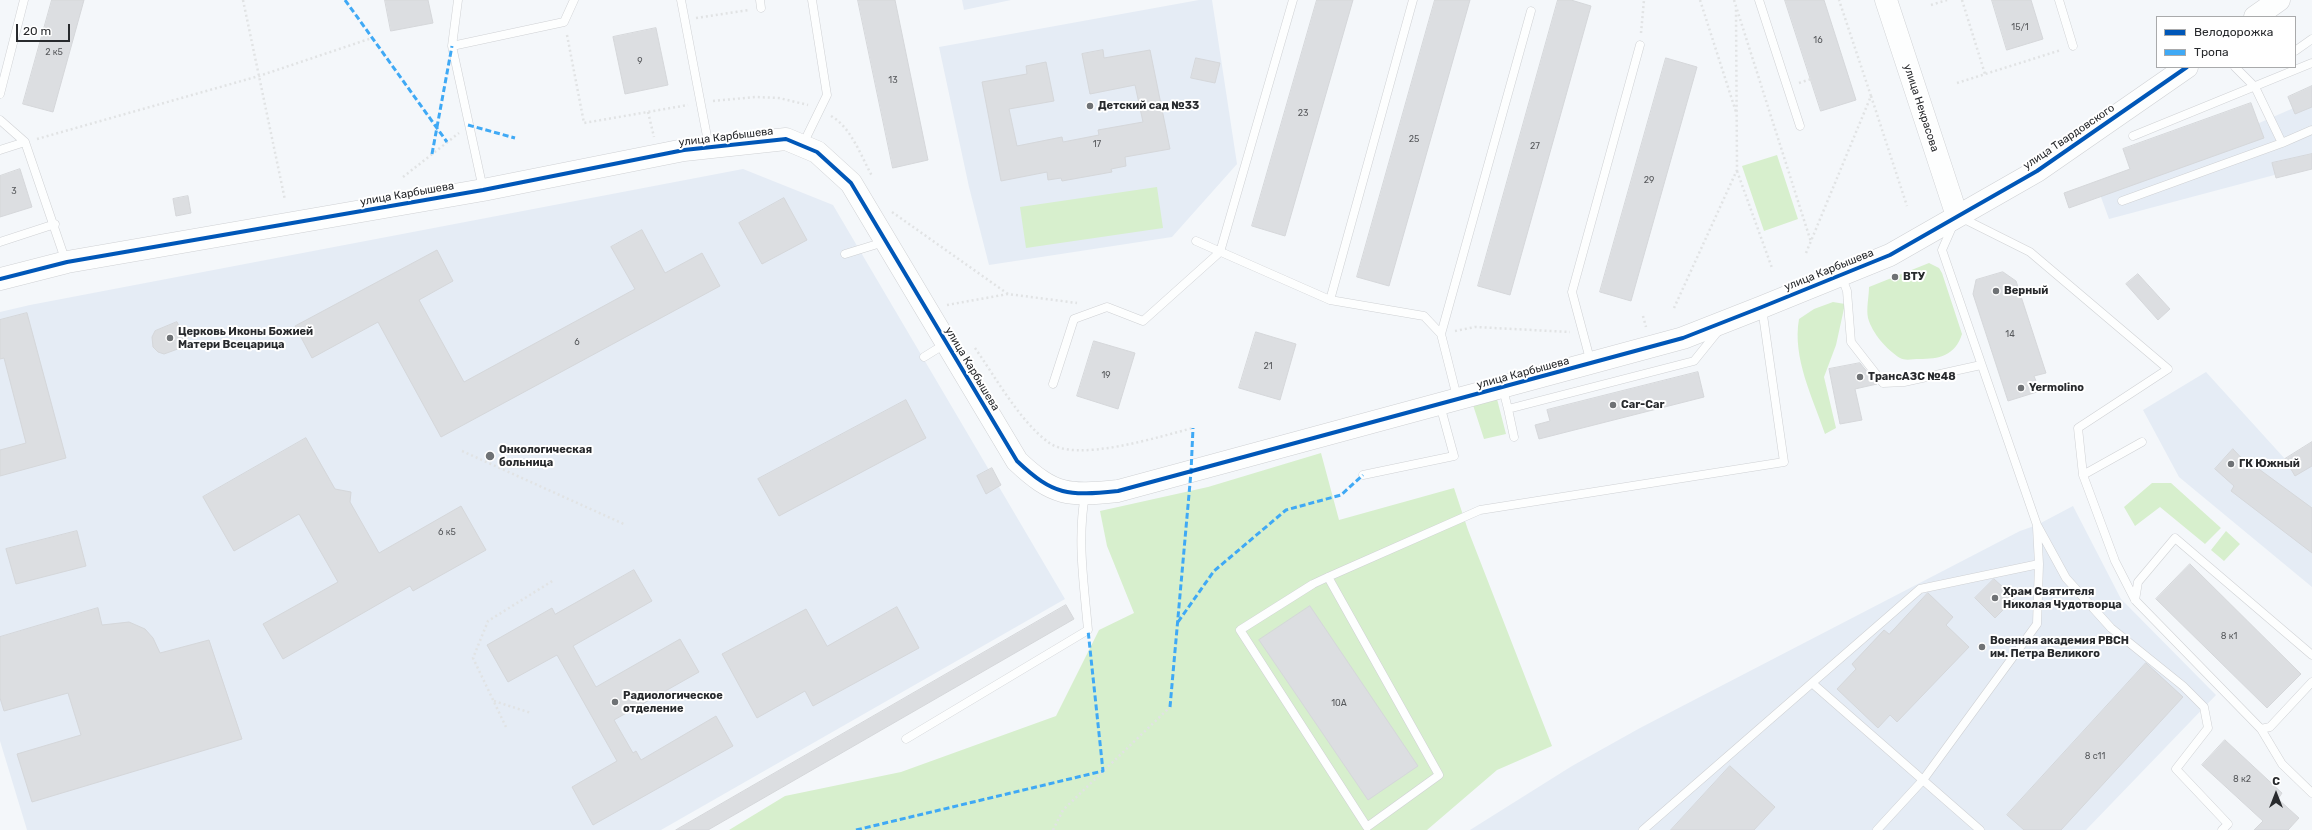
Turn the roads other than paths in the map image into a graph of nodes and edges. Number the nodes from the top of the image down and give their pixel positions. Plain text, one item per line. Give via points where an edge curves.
1 (24, 0) edge
2 (458, 0) edge
3 (574, 0) edge
4 (681, 0) edge
5 (812, 0) edge
6 (1293, 0) edge
7 (1414, 0) edge
8 (1758, 0) edge
9 (1886, 0) edge
10 (2059, 0) edge
11 (2279, 0) edge
12 (1531, 11) dead end
13 (2257, 16) edge
14 (2312, 39) edge
15 (1640, 45) road end
16 (452, 46) junction
17 (2073, 46) road end
18 (2296, 50) edge
19 (2312, 63) edge
20 (2186, 68) edge
21 (2236, 68) edge
22 (2255, 88) junction
23 (0, 94) edge
24 (0, 120) edge
25 (1800, 126) dead end
26 (2312, 130) edge
27 (2133, 136) dead end
28 (25, 142) junction
29 (2282, 143) junction
30 (802, 146) junction
31 (709, 148) junction
32 (0, 150) edge
33 (483, 190) junction
34 (2122, 201) dead end
35 (1957, 216) junction
36 (55, 224) junction
37 (885, 241) junction
38 (1196, 241) dead end
39 (0, 242) edge
40 (1220, 252) junction
41 (845, 254) dead end
42 (66, 262) junction
43 (1841, 276) junction
44 (0, 279) edge
45 (1330, 300) junction
46 (1762, 307) junction
47 (1727, 321) junction
48 (1441, 334) junction
49 (946, 344) junction
50 (924, 357) dead end
51 (1591, 364) junction
52 (1981, 365) junction
53 (1053, 384) dead end
54 (1503, 388) junction
55 (1449, 403) junction
56 (1508, 409) junction
57 (1514, 437) dead end
58 (2142, 442) dead end
59 (1363, 475) dead end
60 (2083, 475) junction
61 (1085, 495) junction
62 (2037, 525) junction
63 (2038, 564) junction
64 (1328, 577) junction
65 (2135, 600) junction
66 (2312, 655) edge
67 (2312, 682) edge
68 (1812, 683) junction
69 (2261, 728) junction
70 (906, 739) dead end
71 (1923, 780) junction
72 (2312, 793) edge
73 (1643, 830) edge
74 (1877, 830) edge
75 (1980, 830) edge
76 (2222, 830) edge

1 - 23 lane
2 - 16 lane
3 - 16 lane via 564,22
4 - 31 lane
5 - 30 lane via 827,95
6 - 40 lane
7 - 45 lane
8 - 25 lane
9 - 35 street, улица Некрасова
10 - 17 lane
11 - 13 street
12 - 48 lane
14 - 18 lane
15 - 51 lane via 1572,292
16 - 33 lane
19 - 22 lane
20 - 35 street, улица Твардовского via 2037,171
21 - 22 lane
22 - 27 lane
22 - 29 lane
24 - 28 lane
26 - 29 lane
28 - 32 lane
28 - 36 lane
29 - 34 lane
30 - 31 street, улица Карбышева via 786,139
30 - 37 street, улица Карбышева via 817,152 851,183
31 - 33 street, улица Карбышева
33 - 42 street, улица Карбышева
35 - 43 street, улица Карбышева via 1890,255
35 - 52 lane via 1942,250
35 - 60 lane via 2030,252 2168,369 2078,428
36 - 39 lane
36 - 42 lane
37 - 41 lane
37 - 49 street, улица Карбышева
38 - 40 lane
40 - 45 lane
40 - 53 lane via 1143,321 1107,307 1074,319
42 - 44 street, улица Карбышева
43 - 46 street, улица Карбышева
43 - 52 lane via 1847,291 1851,342 1883,383 1904,382
45 - 48 lane via 1424,316
46 - 47 street, улица Карбышева
46 - 64 lane via 1784,462 1480,510
47 - 51 street, улица Карбышева via 1683,338
47 - 56 lane via 1694,361
48 - 55 lane
49 - 50 lane
49 - 61 street, улица Карбышева via 1017,461 1038,481 1060,491
51 - 54 street, улица Карбышева
52 - 62 lane
54 - 55 street, улица Карбышева
54 - 56 lane
55 - 59 lane via 1454,456
55 - 61 street, улица Карбышева via 1118,491
56 - 57 lane
58 - 60 lane
60 - 65 lane via 2115,561
61 - 70 lane via 1080,549 1088,630
62 - 63 lane
62 - 76 lane via 2066,578 2111,628 2184,686 2204,707 2208,728 2176,769 2228,824
63 - 68 lane via 1920,589
63 - 71 lane via 2037,624
64 - 64 lane via 1240,630 1367,827 1439,775
65 - 66 lane via 2138,582 2175,538
65 - 69 lane
67 - 69 lane via 2270,727
68 - 71 lane
68 - 73 lane
69 - 72 lane via 2282,764
71 - 74 lane
71 - 75 lane

